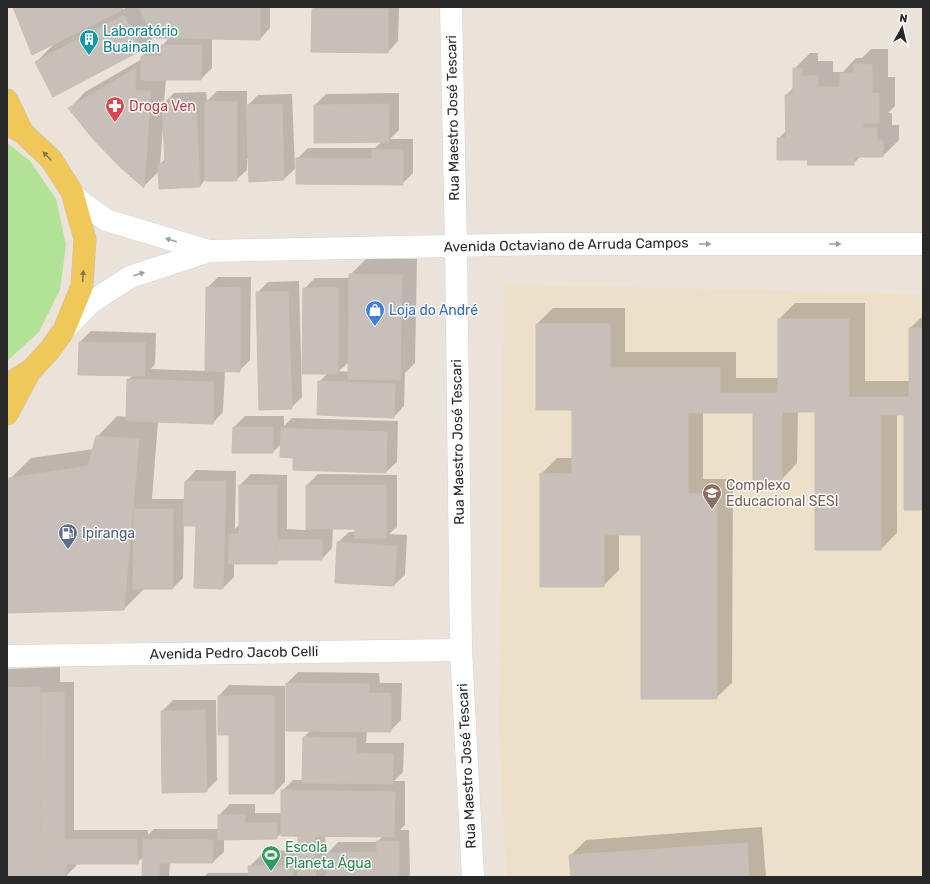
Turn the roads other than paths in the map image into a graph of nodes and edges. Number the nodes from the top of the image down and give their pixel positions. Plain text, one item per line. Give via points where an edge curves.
1 (451, 7) edge
2 (7, 100) edge
3 (14, 128) edge
4 (72, 192) junction
5 (923, 244) edge
6 (456, 246) junction
7 (209, 251) junction
8 (64, 330) junction
9 (31, 370) junction
10 (7, 384) edge
11 (7, 414) edge
12 (461, 650) junction
13 (7, 656) edge
14 (472, 877) edge

1 - 6 street, Rua Maestro José Tescari
2 - 3 main road
4 -> 3 main road via 51,159
7 -> 4 street, Avenida Octaviano de Arruda Campos via 106,220 77,200
8 -> 4 main road via 82,286 85,238
6 -> 5 street, Avenida Octaviano de Arruda Campos
6 - 7 street, Avenida Octaviano de Arruda Campos
6 - 12 street, Rua Maestro José Tescari
8 -> 7 street, Avenida Octaviano de Arruda Campos via 90,303 130,277
8 - 9 main road via 49,352
9 - 10 main road
9 - 11 main road
12 - 13 street, Avenida Pedro Jacob Celli
12 - 14 street, Rua Maestro José Tescari

